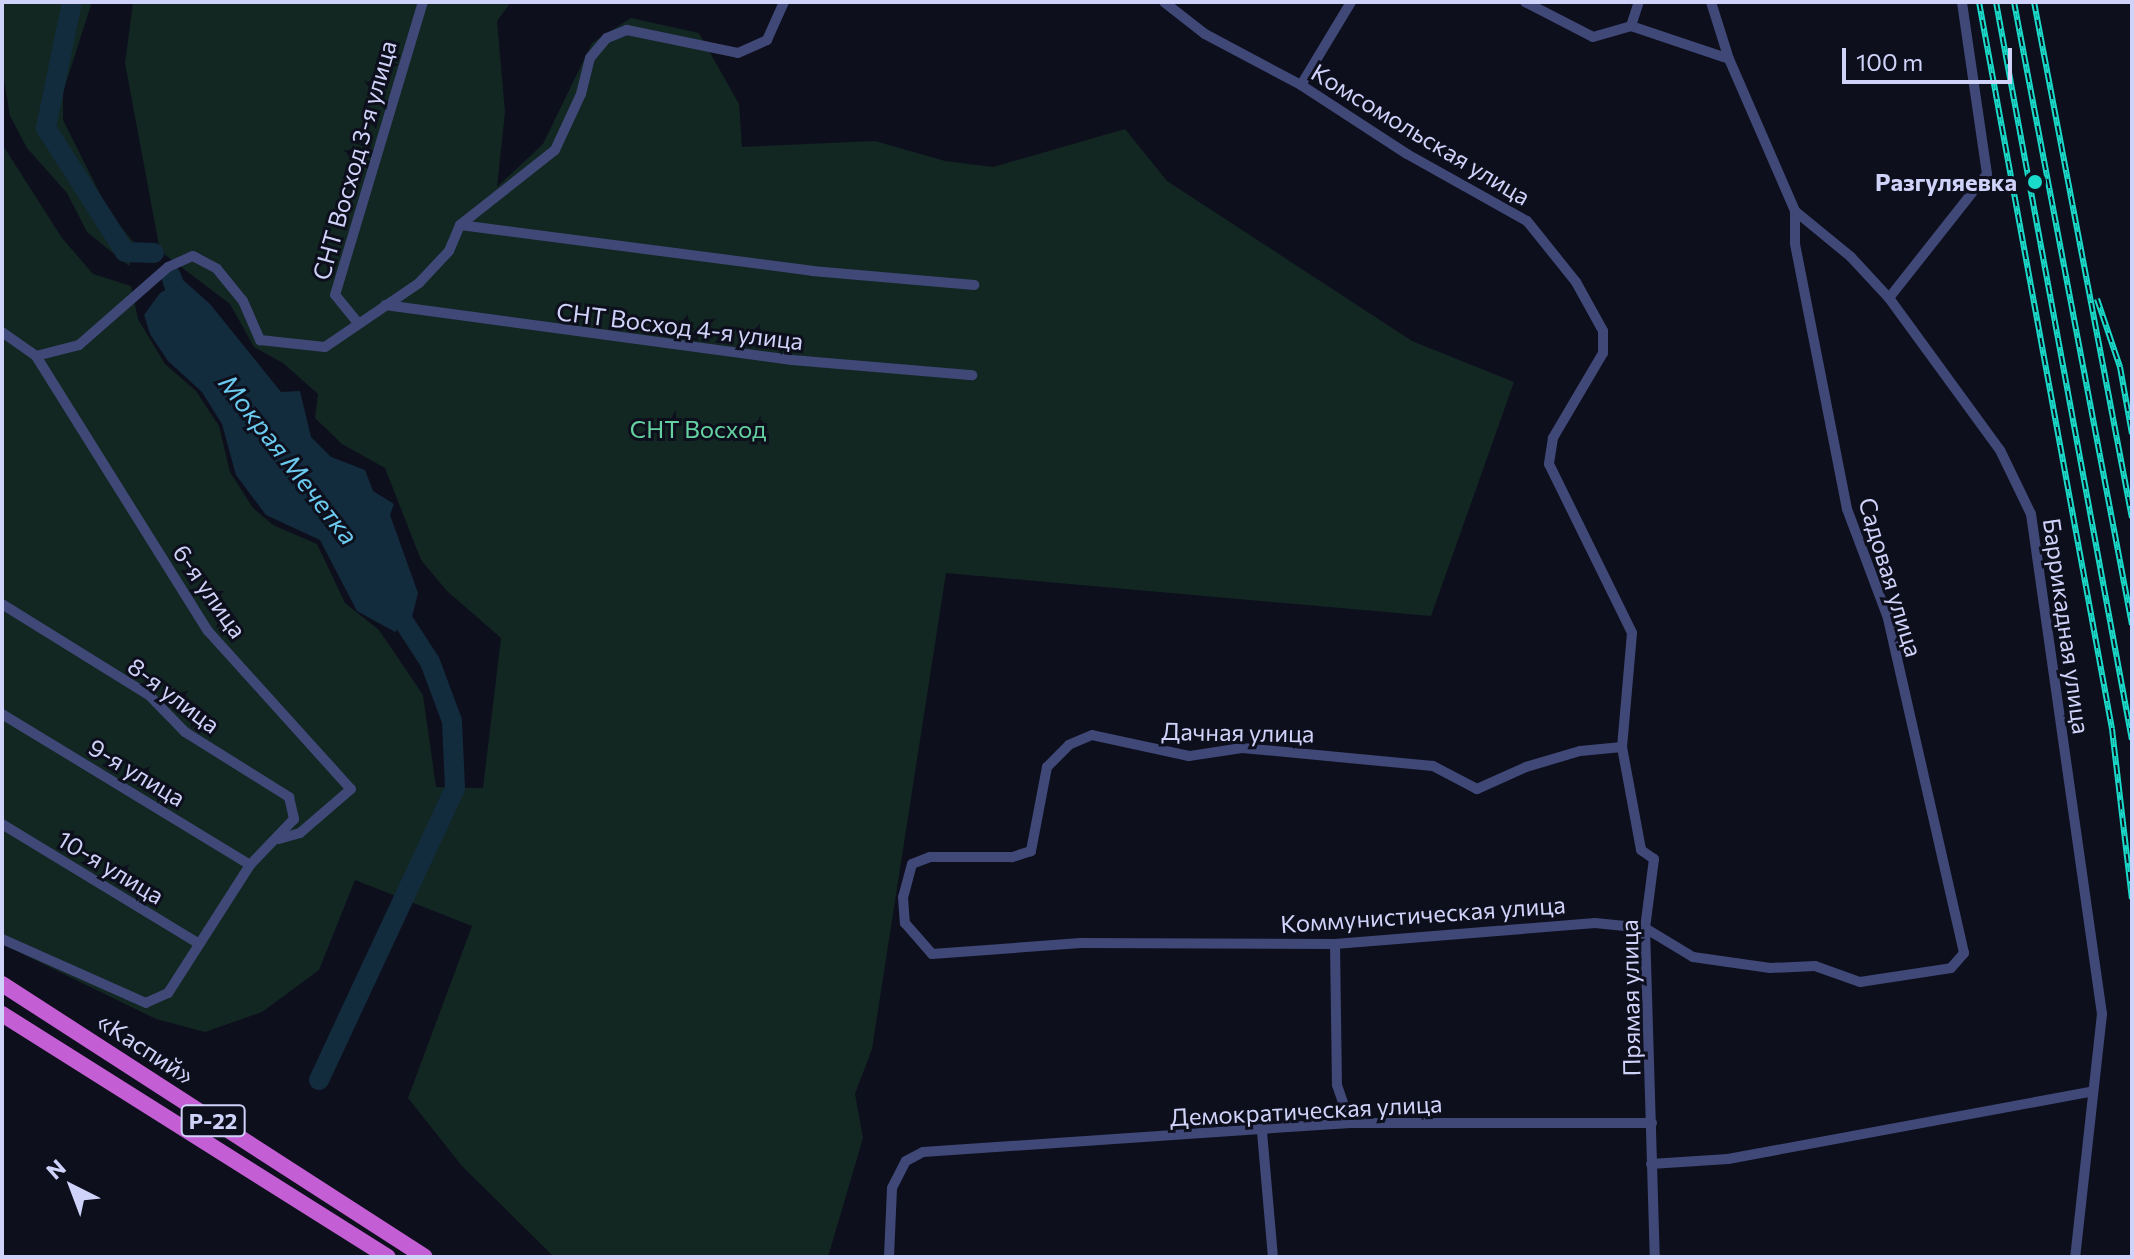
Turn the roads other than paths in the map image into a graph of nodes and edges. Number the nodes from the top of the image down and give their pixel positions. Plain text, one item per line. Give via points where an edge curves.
1 (423, 2) edge
2 (784, 2) edge
3 (1164, 2) edge
4 (1351, 2) edge
5 (1525, 2) edge
6 (1639, 2) edge
7 (1711, 2) edge
8 (1962, 2) edge
9 (1631, 26) junction
10 (1729, 59) junction
11 (1301, 85) junction
12 (1795, 211) junction
13 (460, 225) junction
14 (974, 285) dead end
15 (1889, 298) junction
16 (385, 305) junction
17 (358, 323) junction
18 (2, 332) edge
19 (36, 356) junction
20 (972, 375) dead end
21 (2, 604) edge
22 (2, 714) edge
23 (1622, 747) junction
24 (2, 824) edge
25 (279, 839) junction
26 (250, 865) junction
27 (903, 897) joint
28 (1645, 928) junction
29 (2, 939) edge
30 (199, 944) junction
31 (1335, 944) junction
32 (1964, 953) joint
33 (2, 984) edge
34 (2, 1014) edge
35 (2090, 1092) junction
36 (1350, 1123) junction
37 (1652, 1123) junction
38 (1262, 1132) junction
39 (1651, 1164) junction
40 (388, 1257) edge
41 (425, 1257) edge
42 (889, 1257) edge
43 (1273, 1257) edge
44 (1655, 1257) edge
45 (2075, 1257) edge

1 - 17 street, СНТ Восход 3-я улица via 335,295
2 - 13 street via 767,40 738,53 627,30 607,38 590,58 581,94 555,150
3 - 11 street, Комсомольская улица via 1205,34
4 - 11 street
5 - 9 street via 1593,37
6 - 9 street
7 - 10 street, Баррикадная улица
8 - 15 street via 1987,174
9 - 10 street
10 - 12 street, Баррикадная улица
11 - 23 street, Комсомольская улица via 1407,154 1527,221 1576,282 1603,331 1603,353 1553,438 1549,464 1632,633
12 - 15 street, Баррикадная улица via 1851,257
12 - 32 street, Садовая улица via 1795,243 1847,509 1888,618
13 - 14 street via 812,271
13 - 16 street via 449,251 419,283
15 - 35 street, Баррикадная улица via 2000,450 2031,514 2102,1014
16 - 17 street
16 - 20 street, СНТ Восход 4-я улица via 717,351
17 - 19 street via 325,347 260,340 234,290 217,269 193,256 168,267 79,345
18 - 19 street, 6-я улица
19 - 25 street, 6-я улица via 208,631 351,789 300,833
21 - 25 street, 8-я улица via 149,695 185,732 289,797 294,819
22 - 26 street, 9-я улица
23 - 27 street, Дачная улица via 1580,751 1477,789 1433,766 1242,748 1189,756 1092,735 1069,745 1047,767 1031,851 1012,857 930,857 912,864
23 - 28 street, Прямая улица via 1641,850 1654,859
24 - 30 street, 10-я улица
25 - 26 street, 8-я улица
26 - 30 street, 8-я улица
27 - 31 street, Коммунистическая улица via 905,923 932,954 1081,943
28 - 31 street, Коммунистическая улица via 1595,923
28 - 32 street, Коммунистическая улица via 1693,957 1770,968 1815,966 1860,982 1951,968
28 - 37 street, Прямая улица
29 - 30 street, 8-я улица via 146,1003 168,993
31 - 36 street via 1337,1085
33 - 41 highway, «Каспий» / Р-22
34 - 40 highway, «Каспий» / Р-22
35 - 39 street via 1728,1159
35 - 45 street, Баррикадная улица
36 - 37 street, Демократическая улица
36 - 38 street, Демократическая улица
37 - 39 street, Прямая улица
38 - 42 street, Демократическая улица via 923,1152 906,1161 892,1188
38 - 43 street
39 - 44 street, Прямая улица

